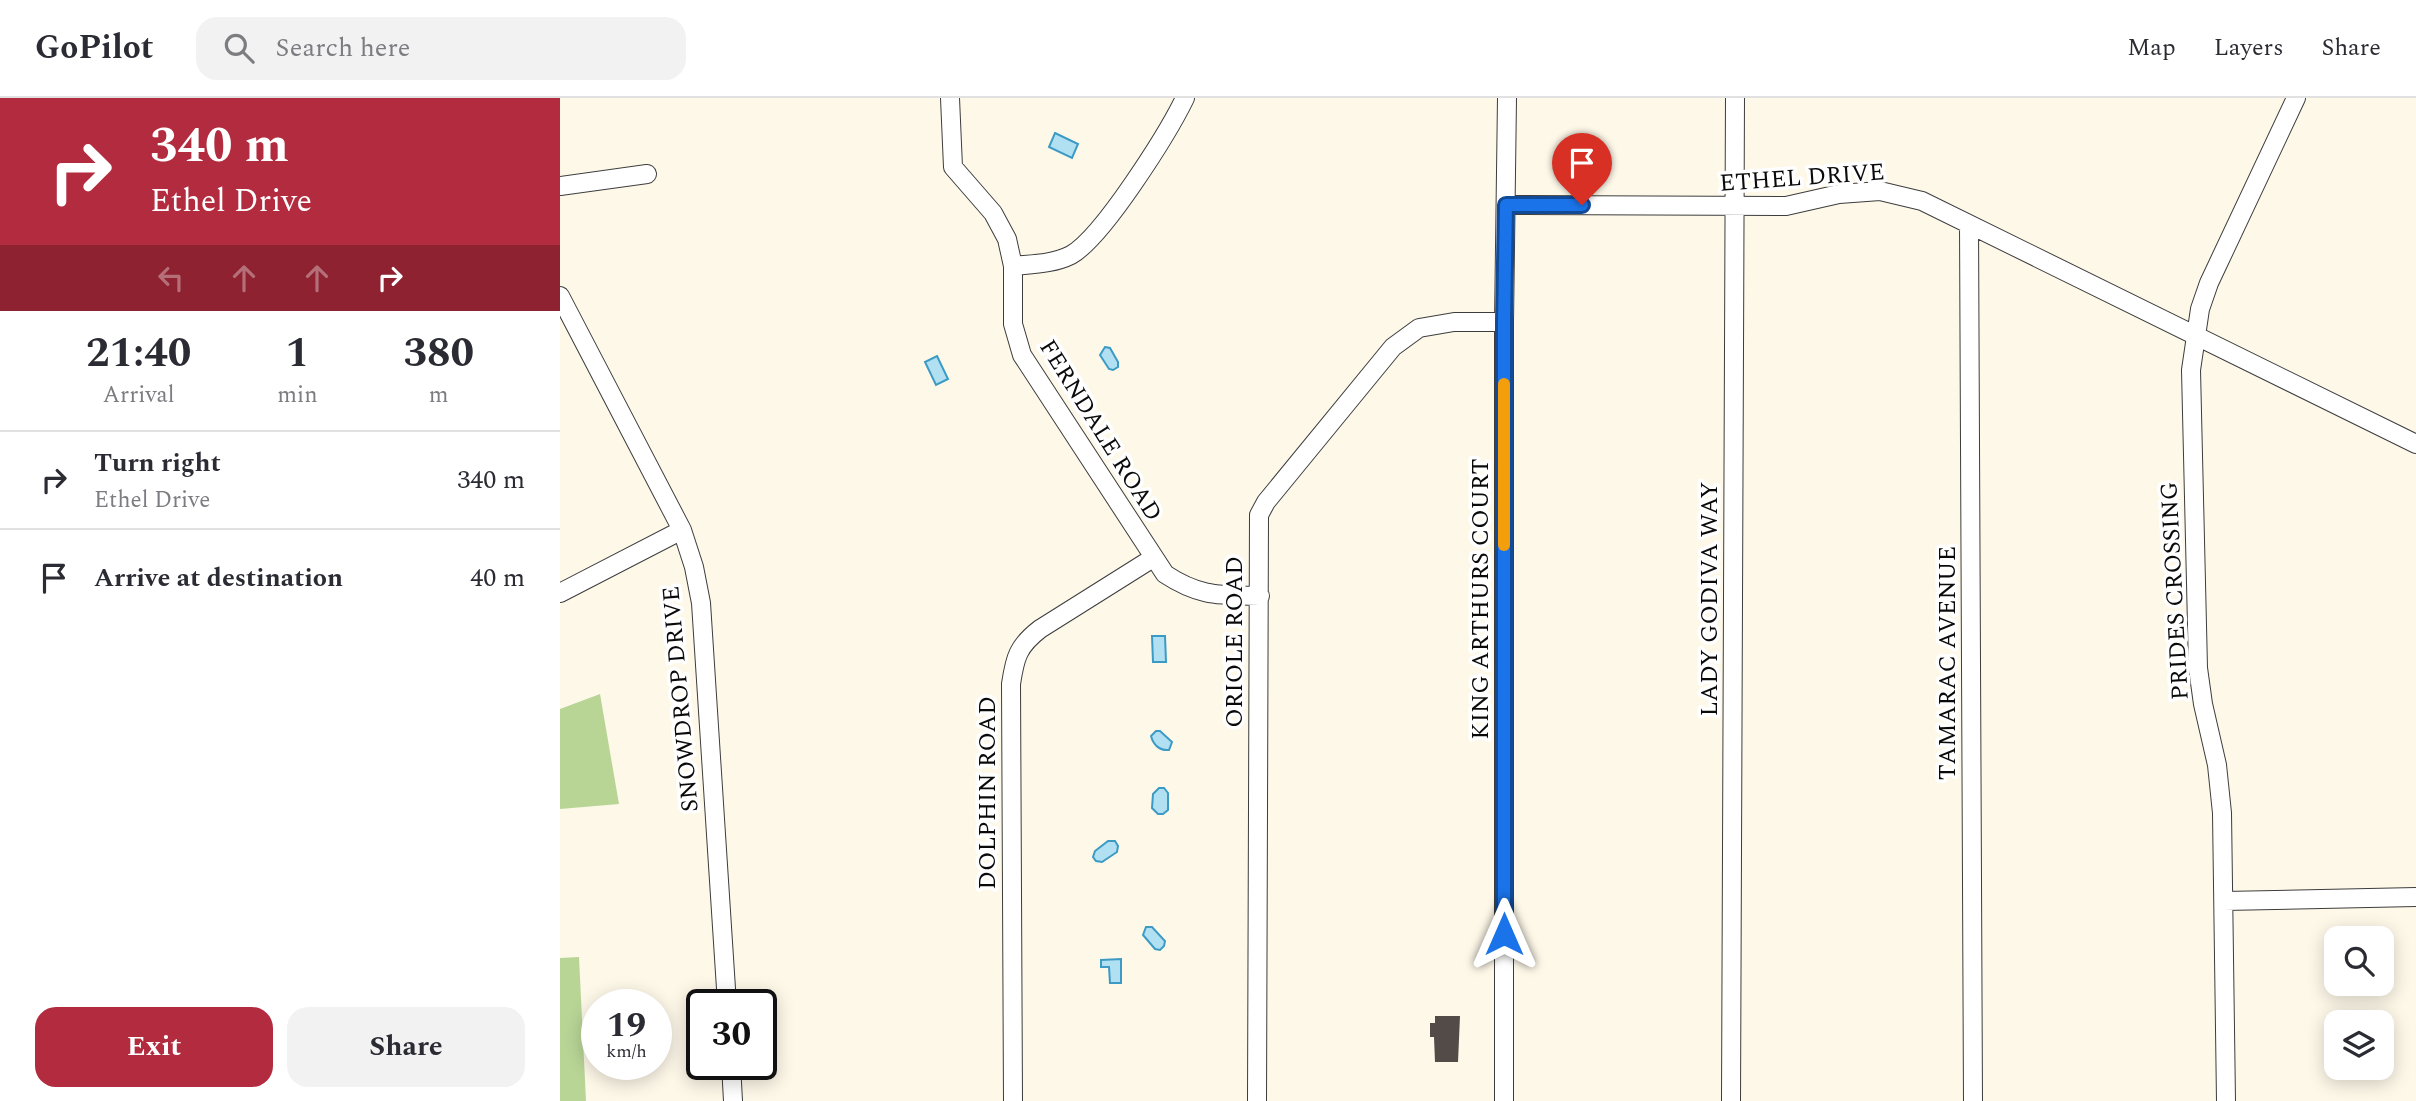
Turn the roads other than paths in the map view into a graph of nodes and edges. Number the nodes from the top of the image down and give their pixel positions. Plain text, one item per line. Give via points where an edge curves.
1 (950, 98) edge
2 (1185, 98) edge
3 (1507, 98) edge
4 (1735, 98) edge
5 (2296, 98) edge
6 (647, 174) dead end
7 (560, 186) edge
8 (1506, 205) junction
9 (1735, 207) junction
10 (1969, 224) junction
11 (1013, 266) junction
12 (560, 296) edge
13 (1504, 321) junction
14 (2195, 335) junction
15 (2416, 444) edge
16 (682, 530) junction
17 (1153, 558) junction
18 (560, 593) edge
19 (1260, 596) junction
20 (2416, 897) edge
21 (2224, 901) junction
22 (726, 989) edge
23 (732, 1080) edge
24 (733, 1101) edge
25 (1013, 1101) edge
26 (1257, 1101) edge
27 (1504, 1101) edge
28 (1731, 1101) edge
29 (1973, 1101) edge
30 (2226, 1101) edge

1 - 11 street, FERNDALE ROAD via 953,167 993,214 1007,239
2 - 11 street via 1174,122 1094,234 1072,254 1049,263
3 - 8 street, KING ARTHURS COURT
4 - 9 street, LADY GODIVA WAY
5 - 14 street, PRIDES CROSSING via 2209,283
6 - 7 street
8 - 9 street, ETHEL DRIVE
8 - 13 street, KING ARTHURS COURT
9 - 10 street, ETHEL DRIVE via 1786,206 1880,191 1922,201
9 - 28 street, LADY GODIVA WAY
10 - 14 street, ETHEL DRIVE
10 - 29 street, TAMARAC AVENUE
11 - 17 street, FERNDALE ROAD via 1013,324 1022,355
12 - 16 street, SNOWDROP DRIVE
13 - 19 street, ORIOLE ROAD via 1419,328 1393,347 1265,502 1258,529
13 - 27 street, KING ARTHURS COURT
14 - 15 street, ETHEL DRIVE
14 - 21 street, PRIDES CROSSING via 2190,412 2198,668 2217,765
16 - 18 street
16 - 22 street, SNOWDROP DRIVE via 701,603
17 - 19 street, FERNDALE ROAD via 1165,574 1185,587 1209,595
17 - 25 street, DOLPHIN ROAD via 1040,629 1023,642 1014,663
19 - 26 street, ORIOLE ROAD
20 - 21 street
21 - 30 street, PRIDES CROSSING
23 - 24 street

